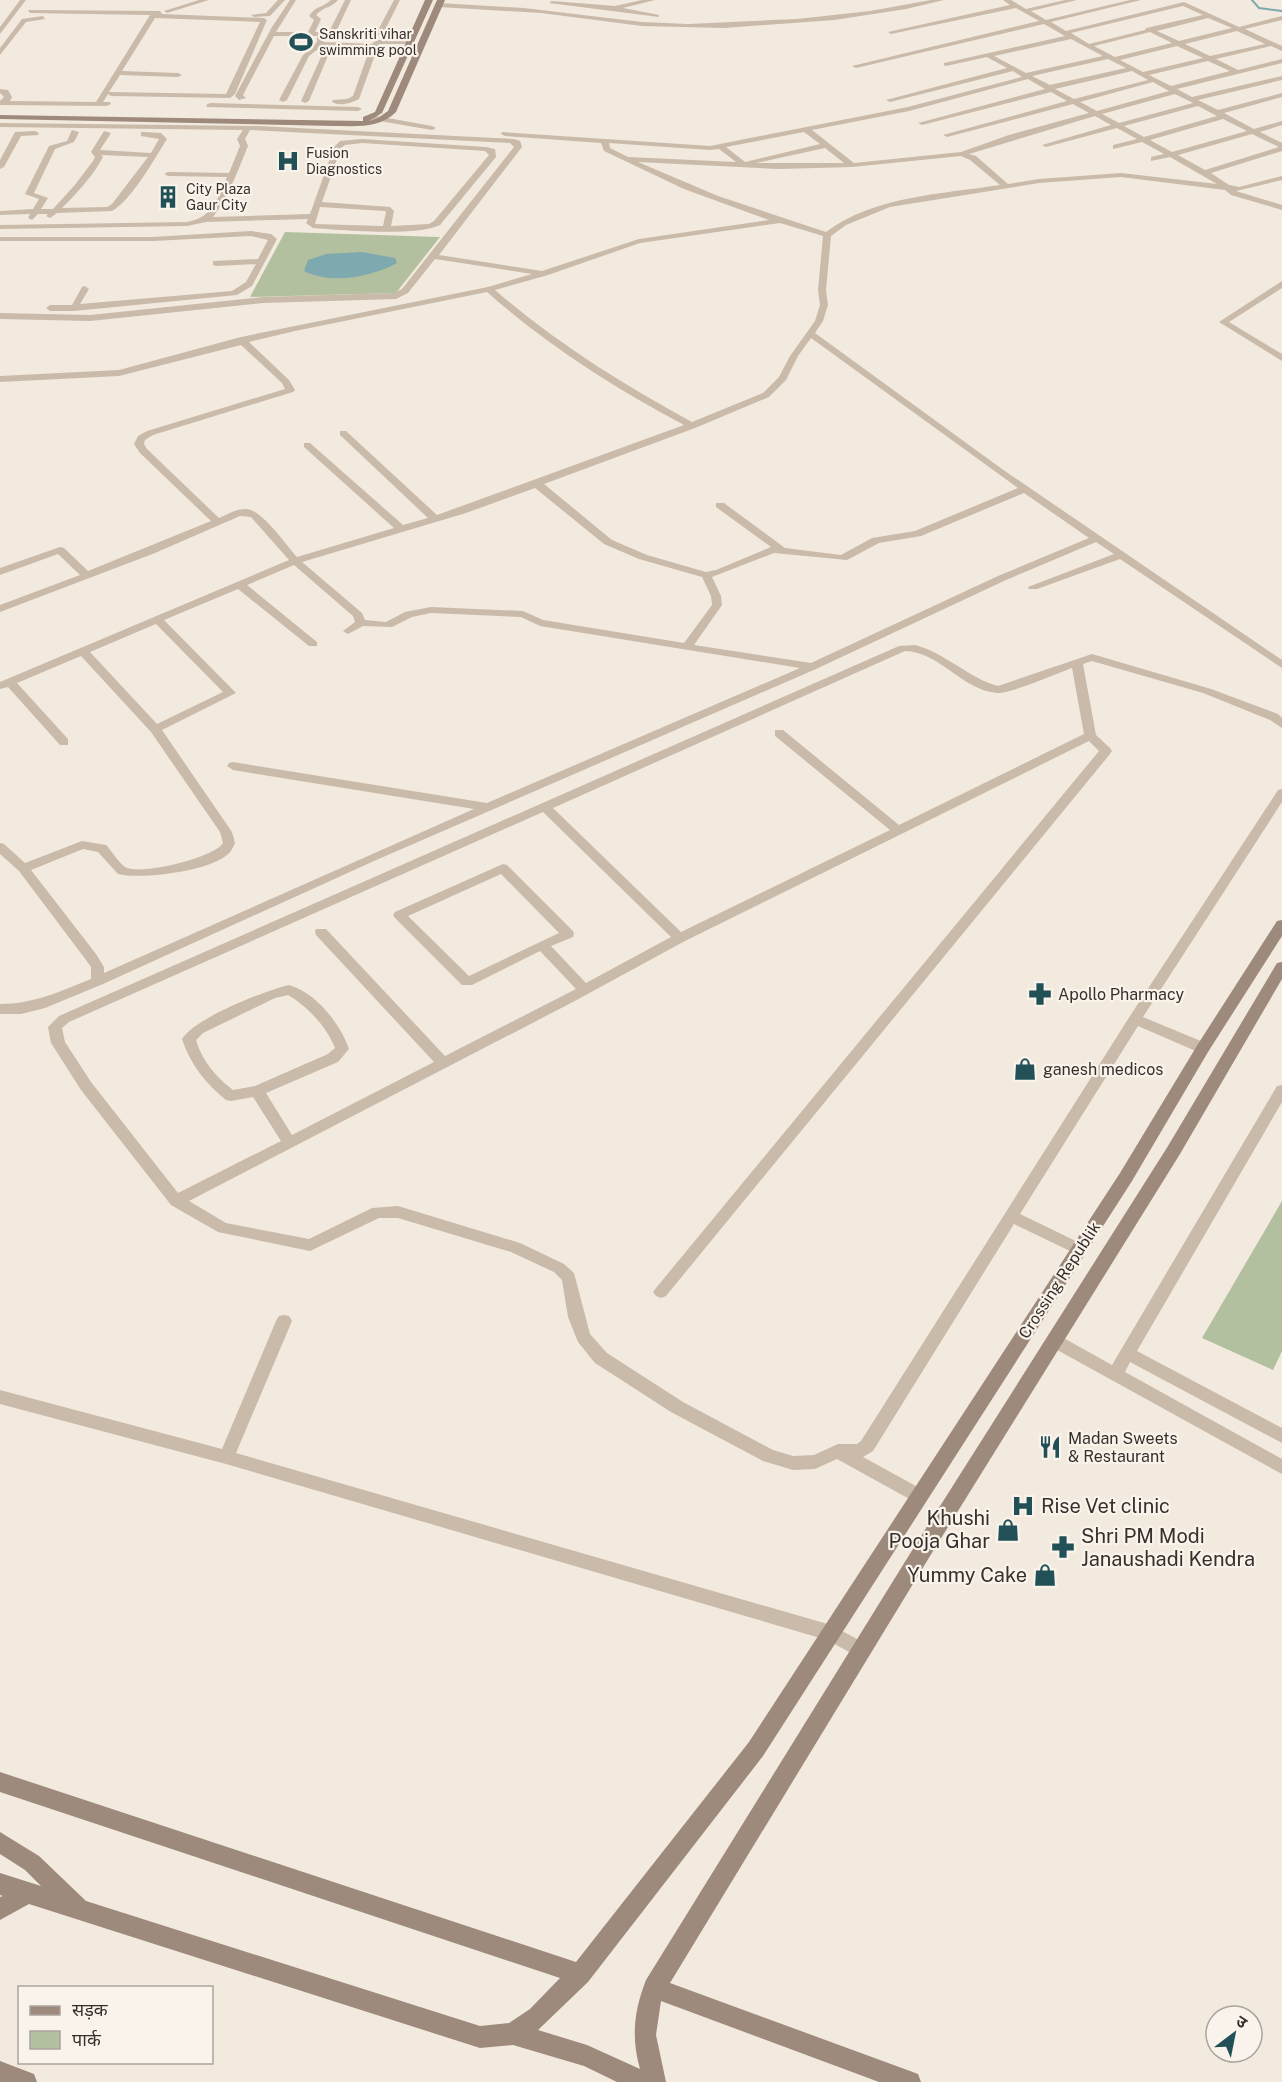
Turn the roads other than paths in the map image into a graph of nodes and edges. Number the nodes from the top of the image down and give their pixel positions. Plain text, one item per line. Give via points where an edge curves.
1 (23, 0) edge
2 (39, 0) edge
3 (206, 0) edge
4 (282, 0) edge
5 (293, 0) edge
6 (335, 0) edge
7 (348, 0) edge
8 (398, 0) edge
9 (429, 0) edge
10 (652, 0) edge
11 (901, 0) edge
12 (941, 0) edge
13 (1006, 0) edge
14 (1074, 0) edge
15 (1138, 0) edge
16 (538, 2) dead end
17 (572, 2) edge
18 (440, 3) edge
19 (1016, 6) junction
20 (613, 8) junction
21 (1024, 11) junction
22 (161, 13) junction
23 (774, 14) dead end
24 (1211, 15) junction
25 (721, 17) dead end
26 (136, 18) dead end
27 (1127, 18) junction
28 (1282, 18) edge
29 (1043, 21) junction
30 (1238, 29) junction
31 (1150, 30) junction
32 (0, 32) edge
33 (332, 32) junction
34 (891, 32) dead end
35 (380, 33) junction
36 (273, 34) junction
37 (310, 35) junction
38 (1068, 35) junction
39 (413, 38) junction
40 (320, 40) junction
41 (1282, 41) edge
42 (330, 44) junction
43 (1271, 44) junction
44 (1180, 45) junction
45 (374, 46) junction
46 (1088, 46) junction
47 (1282, 49) edge
48 (0, 53) edge
49 (988, 55) junction
50 (1112, 58) junction
51 (1211, 59) junction
52 (1282, 61) edge
53 (946, 64) dead end
54 (856, 66) dead end
55 (1013, 69) junction
56 (1132, 69) junction
57 (1237, 72) junction
58 (116, 73) junction
59 (1143, 74) junction
60 (1027, 76) junction
61 (1282, 78) edge
62 (1154, 80) junction
63 (174, 87) junction
64 (1050, 89) junction
65 (1174, 89) junction
66 (929, 90) junction
67 (0, 91) edge
68 (111, 94) dead end
69 (1282, 95) edge
70 (188, 97) junction
71 (947, 98) junction
72 (1192, 99) junction
73 (283, 100) junction
74 (891, 100) dead end
75 (1069, 100) junction
76 (305, 101) junction
77 (1200, 103) junction
78 (98, 104) junction
79 (121, 104) dead end
80 (183, 105) junction
81 (2, 106) edge
82 (256, 106) junction
83 (358, 109) dead end
84 (969, 111) junction
85 (1095, 113) junction
86 (1221, 114) junction
87 (250, 116) junction
88 (0, 117) edge
89 (371, 117) junction
90 (381, 120) junction
91 (922, 123) dead end
92 (989, 123) junction
93 (1282, 123) edge
94 (0, 125) edge
95 (335, 125) junction
96 (1120, 125) junction
97 (248, 128) junction
98 (804, 128) junction
99 (265, 129) junction
100 (1255, 131) junction
101 (75, 132) junction
102 (108, 133) junction
103 (528, 135) junction
104 (946, 135) dead end
105 (1012, 137) junction
106 (1143, 139) junction
107 (604, 141) junction
108 (251, 143) junction
109 (517, 143) junction
110 (826, 145) junction
111 (1046, 145) dead end
112 (720, 146) junction
113 (1116, 147) dead end
114 (1282, 148) edge
115 (95, 152) junction
116 (962, 154) junction
117 (1168, 154) junction
118 (153, 155) junction
119 (626, 159) junction
120 (1154, 159) dead end
121 (852, 165) junction
122 (745, 166) junction
123 (0, 167) edge
124 (1205, 172) junction
125 (168, 174) dead end
126 (231, 175) junction
127 (1282, 178) edge
128 (1006, 186) junction
129 (1228, 188) junction
130 (318, 204) junction
131 (1282, 208) edge
132 (0, 213) edge
133 (51, 213) junction
134 (35, 214) junction
135 (312, 216) junction
136 (206, 220) junction
137 (778, 220) junction
138 (81, 226) junction
139 (92, 226) junction
140 (0, 227) edge
141 (44, 227) junction
142 (27, 228) junction
143 (386, 229) junction
144 (827, 235) junction
145 (0, 239) edge
146 (75, 239) junction
147 (86, 239) junction
148 (432, 256) junction
149 (262, 261) junction
150 (216, 263) dead end
151 (545, 273) junction
152 (1282, 284) edge
153 (84, 289) dead end
154 (489, 289) junction
155 (396, 296) junction
156 (74, 308) junction
157 (392, 308) junction
158 (0, 309) edge
159 (0, 316) edge
160 (811, 334) junction
161 (241, 340) junction
162 (1282, 358) edge
163 (0, 379) edge
164 (692, 426) junction
165 (343, 433) dead end
166 (308, 445) dead end
167 (537, 483) junction
168 (1025, 489) junction
169 (720, 505) dead end
170 (435, 519) junction
171 (217, 521) junction
172 (402, 530) junction
173 (1097, 538) junction
174 (781, 550) junction
175 (1121, 555) junction
176 (295, 561) junction
177 (0, 572) edge
178 (706, 575) junction
179 (87, 576) junction
180 (239, 585) junction
181 (1033, 587) dead end
182 (0, 609) edge
183 (158, 620) junction
184 (361, 623) junction
185 (348, 631) dead end
186 (313, 644) dead end
187 (686, 648) junction
188 (83, 651) junction
189 (1077, 662) junction
190 (1282, 665) edge
191 (812, 667) junction
192 (5, 684) edge
193 (1282, 724) edge
194 (155, 729) junction
195 (779, 733) dead end
196 (1090, 736) junction
197 (64, 742) dead end
198 (233, 766) dead end
199 (1282, 793) edge
200 (488, 807) junction
201 (545, 807) junction
202 (899, 831) junction
203 (0, 847) edge
204 (22, 868) junction
205 (1282, 925) edge
206 (321, 932) dead end
207 (680, 938) junction
208 (542, 945) junction
209 (1282, 967) edge
210 (98, 981) junction
211 (585, 990) junction
212 (0, 1009) edge
213 (1135, 1019) junction
214 (1203, 1048) junction
215 (443, 1063) junction
216 (1282, 1090) edge
217 (257, 1091) junction
218 (289, 1142) junction
219 (176, 1201) junction
220 (1011, 1216) junction
221 (1079, 1250) junction
222 (661, 1292) dead end
223 (284, 1321) dead end
224 (1055, 1341) junction
225 (1126, 1353) junction
226 (1114, 1374) junction
227 (0, 1397) edge
228 (1279, 1435) edge
229 (838, 1451) junction
230 (226, 1457) junction
231 (1264, 1457) junction
232 (1282, 1467) edge
233 (919, 1496) junction
234 (831, 1633) junction
235 (862, 1650) junction
236 (0, 1782) edge
237 (0, 1842) edge
238 (0, 1884) edge
239 (28, 1893) junction
240 (0, 1909) edge
241 (80, 1910) junction
242 (580, 1974) junction
243 (654, 1988) junction
244 (513, 2034) junction
245 (0, 2072) edge
246 (26, 2082) edge
247 (642, 2082) edge
248 (655, 2082) edge
249 (910, 2082) edge

1 - 32 street
2 - 22 street via 30,11 74,8
3 - 22 street
4 - 22 street via 270,14 264,15
5 - 36 street
6 - 37 street via 312,16 318,19
7 - 33 street
8 - 35 street
9 - 39 street
10 - 20 street
11 - 23 street via 847,10
12 - 18 street via 830,18 734,25 646,25
13 - 19 street
14 - 21 street
15 - 29 street
16 - 17 street
17 - 20 street
18 - 90 street via 392,112
19 - 21 street
19 - 34 street
20 - 25 street via 645,16
21 - 29 street
24 - 27 street via 1184,4
24 - 30 street
24 - 31 street
26 - 48 street via 26,18
27 - 31 street
27 - 38 street
28 - 30 street
29 - 38 street
29 - 54 street
30 - 43 street
30 - 44 street
31 - 44 street
31 - 46 street
33 - 35 street
33 - 40 street
35 - 39 street
36 - 37 street
36 - 73 street via 239,96
37 - 40 street
38 - 46 street
38 - 49 street
39 - 45 street via 376,42
39 - 89 street via 378,113
40 - 42 street
40 - 73 street via 306,55
41 - 43 street
42 - 45 street
42 - 76 street
43 - 47 street
43 - 51 street
44 - 50 street
44 - 51 street
45 - 76 street via 354,99
46 - 50 street
49 - 53 street
49 - 55 street
50 - 56 street
50 - 60 street
51 - 57 street
51 - 59 street
52 - 57 street
55 - 60 street
55 - 66 street
56 - 59 street
56 - 64 street
57 - 65 street
58 - 63 street
58 - 70 street via 153,16 264,20 231,94
58 - 78 street
59 - 62 street
60 - 64 street
60 - 71 street
61 - 72 street
62 - 65 street
62 - 75 street
63 - 68 street
63 - 70 street
63 - 80 street via 167,104
64 - 75 street
64 - 84 street
65 - 72 street
65 - 85 street
66 - 71 street
66 - 74 street
67 - 81 street via 8,97
69 - 86 street
70 - 80 street
71 - 84 street
71 - 98 street
72 - 77 street
73 - 76 street
75 - 85 street
75 - 92 street
77 - 86 street
77 - 96 street
78 - 79 street
78 - 81 street
80 - 82 street
81 - 87 street
82 - 83 street
82 - 87 street
84 - 91 street
84 - 92 street
85 - 96 street
85 - 105 street
86 - 100 street
86 - 106 street
87 - 95 street
88 - 95 street
89 - 90 street
89 - 95 street
90 - 95 street
90 - 103 street
92 - 104 street
92 - 105 street
93 - 100 street
94 - 97 street
95 - 99 street
95 - 109 street
96 - 106 street
96 - 111 street
97 - 99 street
97 - 108 street via 241,139
98 - 110 street
98 - 112 street
99 - 108 street
100 - 114 street
100 - 117 street
101 - 102 street
101 - 123 street via 18,134
101 - 134 street via 70,142 52,148 29,194 44,198
102 - 115 street
102 - 118 street via 162,136
103 - 107 street
103 - 109 street
105 - 116 street
106 - 113 street
106 - 117 street
107 - 112 street via 696,148
107 - 119 street via 607,149
108 - 126 street
109 - 148 street via 518,147 470,211
110 - 121 street
110 - 122 street
112 - 122 street
114 - 124 street
115 - 118 street
115 - 133 street via 99,158 77,188
116 - 121 street
116 - 128 street via 973,158
117 - 120 street
117 - 124 street
118 - 133 street via 115,206 99,211
119 - 122 street
119 - 137 street via 666,179
121 - 122 street
124 - 129 street
125 - 126 street
126 - 136 street via 214,212
127 - 129 street via 1246,188
128 - 129 street via 1110,174
128 - 144 street via 888,205 843,223
129 - 131 street
130 - 135 street
130 - 143 street via 387,209 390,211
130 - 143 street via 338,147 343,143 362,141 492,151 493,155 437,223
132 - 134 street
133 - 134 street
133 - 141 street
134 - 142 street
135 - 136 street
135 - 143 street via 310,223 318,228
136 - 139 street
137 - 144 street
137 - 151 street via 639,241
138 - 139 street
138 - 141 street
138 - 146 street
139 - 147 street
140 - 142 street
141 - 142 street
144 - 160 street via 824,305
145 - 146 street
146 - 147 street
147 - 149 street via 269,236 272,242
148 - 151 street
148 - 155 street via 405,291
149 - 150 street
149 - 156 street via 246,288 234,293
151 - 154 street
152 - 162 street via 1222,322
153 - 156 street
154 - 157 street
154 - 164 street via 530,325 647,402
155 - 157 street
155 - 159 street via 263,300 90,318
156 - 158 street
157 - 161 street
160 - 164 street via 783,378 766,395
160 - 168 street
161 - 163 street via 119,373
161 - 171 street via 290,390 150,433 139,444
164 - 167 street
165 - 170 street
166 - 172 street
167 - 170 street
167 - 178 street via 608,542 643,557
168 - 173 street
168 - 174 street via 917,534 876,540 843,558
169 - 174 street
170 - 172 street
171 - 176 street via 238,513 255,515
171 - 179 street
172 - 176 street
173 - 175 street
173 - 191 street
174 - 178 street via 763,552
175 - 181 street
175 - 190 street
176 - 180 street
176 - 184 street via 358,615
177 - 179 street via 60,550
178 - 187 street via 717,606
179 - 182 street
180 - 183 street
180 - 186 street
183 - 188 street
183 - 194 street via 230,693
184 - 185 street
184 - 187 street via 388,626 420,611 523,614 540,623
187 - 191 street
188 - 192 street
188 - 194 street
189 - 193 street via 1092,657 1207,691 1274,717
189 - 196 street
189 - 201 street via 999,690 983,686 921,650 903,648
191 - 200 street
192 - 197 street
194 - 204 street via 226,832 229,843 223,852 210,859 132,874 114,864 102,848 82,845
195 - 202 street
196 - 202 street
196 - 222 street via 1106,751
198 - 200 street
199 - 213 street
200 - 210 street
201 - 207 street
201 - 219 street via 59,1022 55,1027 58,1042 86,1086
202 - 207 street
203 - 204 street
204 - 210 street via 91,957
205 - 214 street, Crossing Republik
206 - 215 street
207 - 211 street
208 - 208 street via 568,934 503,868 399,915 467,982
208 - 211 street
209 - 224 street
210 - 212 street via 45,1004
211 - 215 street
213 - 214 street
213 - 220 street
214 - 221 street, Crossing Republik
215 - 218 street
216 - 225 street
217 - 217 street via 333,1058 342,1049 340,1039 301,994 289,990 272,994 198,1029 189,1040 192,1052 219,1088 231,1096
217 - 218 street
218 - 219 street
219 - 229 street via 223,1228 310,1245 377,1212 398,1212 515,1247 560,1268 569,1277 583,1337 601,1358 677,1407 769,1456 793,1463 815,1462
220 - 221 street
220 - 229 street via 867,1446 860,1451
221 - 233 street, Crossing Republik
223 - 230 street
224 - 226 street
224 - 235 street
225 - 226 street
225 - 228 street
226 - 231 street
227 - 230 street
228 - 231 street
229 - 233 street
230 - 234 street
231 - 232 street
233 - 234 street, Crossing Republik
234 - 235 street
234 - 242 street, Crossing Republik via 756,1749
235 - 243 street
236 - 242 street
237 - 241 street via 32,1863
238 - 239 street
239 - 240 street
239 - 241 street
241 - 244 street via 480,2037
242 - 244 street, Crossing Republik via 538,2017
243 - 248 street via 646,2013 643,2046
243 - 249 street
244 - 247 street via 587,2056
245 - 246 street

